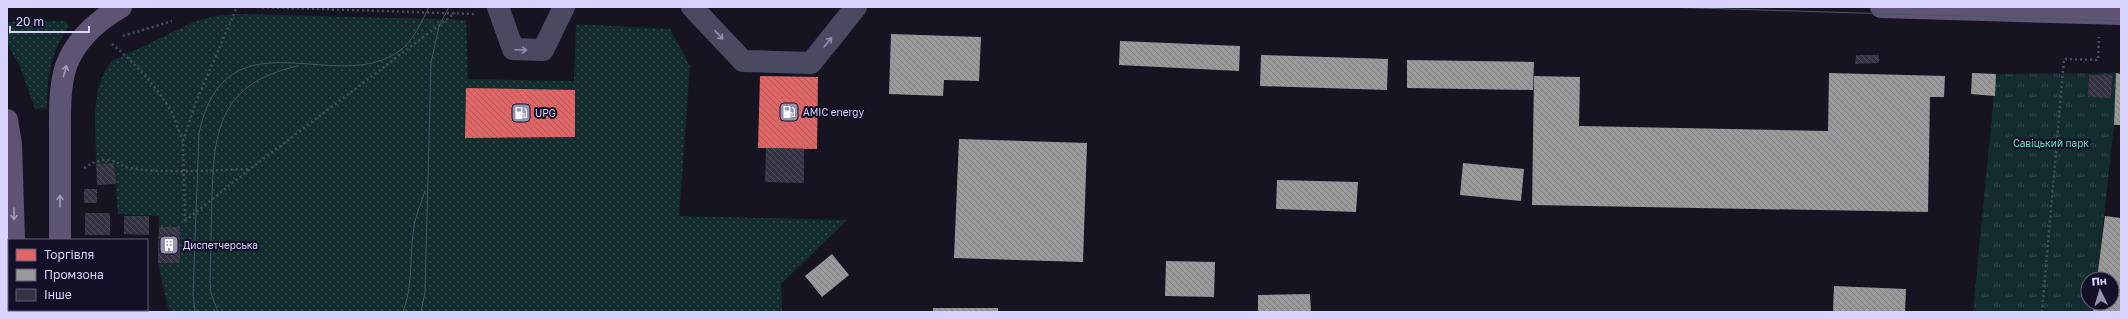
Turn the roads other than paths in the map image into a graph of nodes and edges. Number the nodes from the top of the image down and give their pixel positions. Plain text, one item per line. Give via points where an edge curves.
1 (121, 7) edge
2 (564, 7) edge
3 (692, 7) edge
4 (856, 7) edge
5 (1882, 7) edge
6 (2047, 10) edge
7 (499, 11) edge
8 (2111, 14) edge
9 (7, 120) edge
10 (14, 239) edge
11 (60, 239) edge

11 -> 1 main road via 60,111 66,66 86,33 104,17
7 -> 2 lane via 513,49 543,50
3 -> 4 lane via 743,61 811,63
5 - 6 main road
6 - 8 main road
9 -> 10 main road via 12,144

